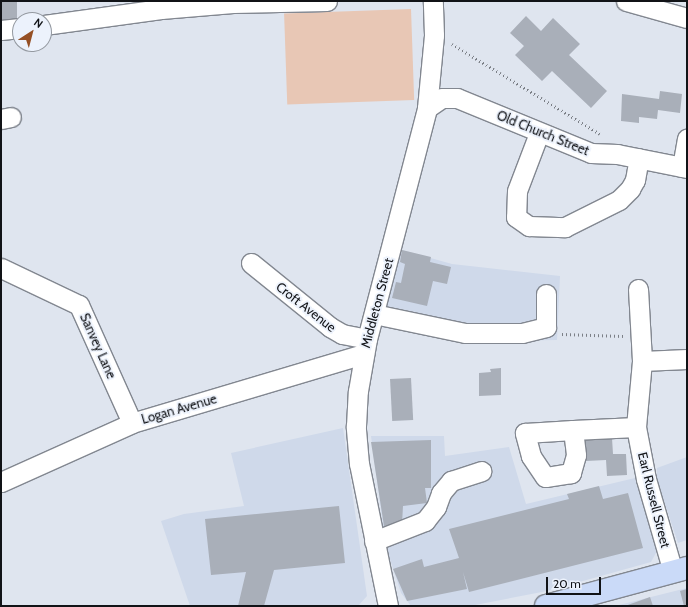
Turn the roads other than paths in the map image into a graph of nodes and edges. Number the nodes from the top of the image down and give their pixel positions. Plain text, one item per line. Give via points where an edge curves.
1 (327, 1) edge
2 (433, 1) edge
3 (626, 1) edge
4 (687, 18) edge
5 (52, 24) edge
6 (12, 29) edge
7 (1, 30) edge
8 (427, 108) junction
9 (539, 133) junction
10 (687, 138) edge
11 (639, 158) junction
12 (685, 168) edge
13 (251, 263) dead end
14 (2, 272) edge
15 (638, 289) dead end
16 (546, 294) dead end
17 (374, 314) junction
18 (365, 346) junction
19 (687, 359) edge
20 (642, 361) junction
21 (132, 423) junction
22 (636, 427) junction
23 (573, 430) junction
24 (482, 471) dead end
25 (1, 482) edge
26 (374, 541) junction
27 (680, 570) edge
28 (388, 606) edge
29 (546, 606) edge

1 - 5 street via 233,3 161,9
2 - 8 street, Middleton Street via 434,34
3 - 4 street
6 - 7 street
8 - 9 street, Old Church Street via 442,98 457,98
8 - 17 street, Middleton Street
9 - 11 street, Old Church Street via 591,153
9 - 11 street via 517,192 516,216 529,226 565,227 619,200 635,180
10 - 12 street
11 - 12 street, Old Church Street
13 - 18 street, Croft Avenue via 330,328
14 - 21 street, Sanvey Lane via 79,305
15 - 20 street, Earl Russell Street
16 - 17 street via 546,327 522,333 465,333
17 - 18 street, Middleton Street
18 - 21 street, Logan Avenue
18 - 26 street, Middleton Street via 356,426 363,486
19 - 20 street
20 - 22 street, Earl Russell Street
21 - 25 street, Logan Avenue
22 - 23 street
22 - 27 street, Earl Russell Street via 646,479
23 - 23 street via 525,433 531,456 544,477 571,473 576,455
24 - 26 street via 451,481 425,520
26 - 28 street, Middleton Street
27 - 29 main road

